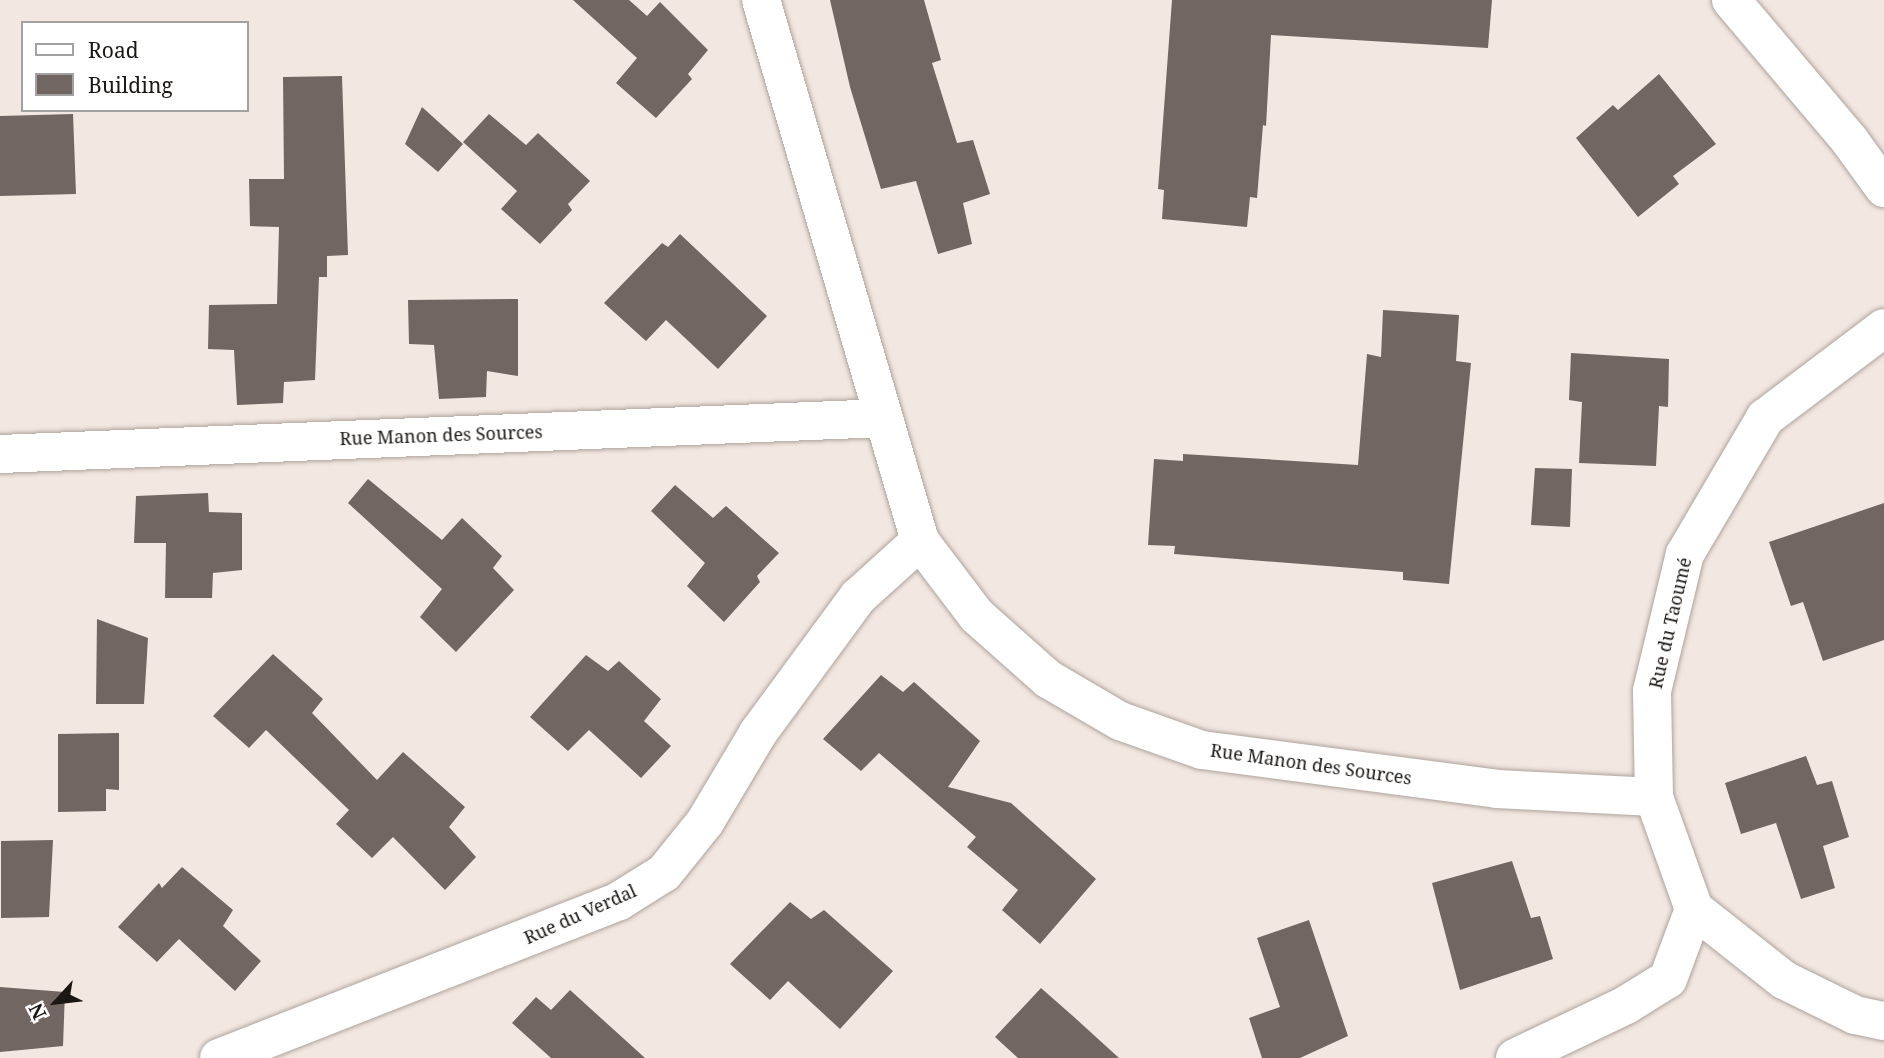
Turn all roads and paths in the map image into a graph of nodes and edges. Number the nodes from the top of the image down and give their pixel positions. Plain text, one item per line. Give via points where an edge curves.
1 (761, 0) edge
2 (1731, 0) edge
3 (1884, 188) edge
4 (1884, 328) edge
5 (883, 418) junction
6 (0, 454) edge
7 (920, 541) junction
8 (1654, 797) junction
9 (1694, 909) junction
10 (1884, 1021) edge
11 (219, 1058) edge
12 (1515, 1058) edge

1 - 5 street, Rue Manon des Sources
2 - 3 street
4 - 8 street, Rue du Taoumé via 1765,418 1685,554 1652,691
5 - 6 street, Rue Manon des Sources
5 - 7 street, Rue Manon des Sources
7 - 8 street, Rue Manon des Sources via 977,616 1048,679 1120,721 1190,746 1497,789
7 - 11 street, Rue du Verdal via 858,597 758,733 705,822 664,873 619,901
8 - 9 street, Rue du Taoumé
9 - 10 street via 1784,980 1855,1015
9 - 12 street via 1668,979 1626,1005

